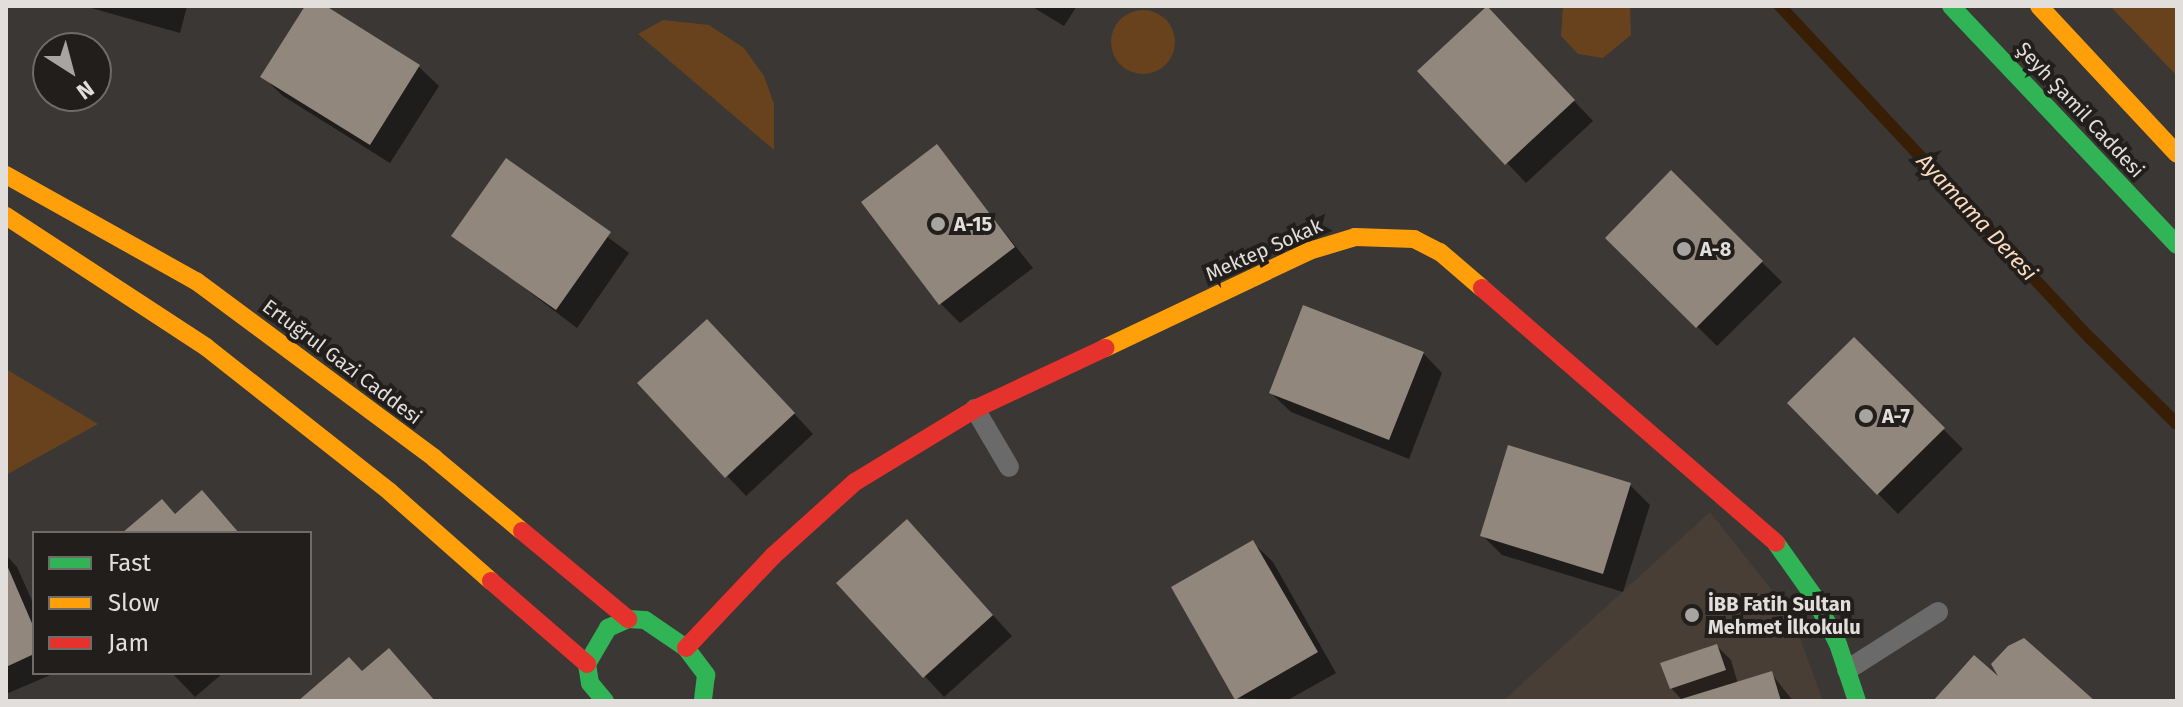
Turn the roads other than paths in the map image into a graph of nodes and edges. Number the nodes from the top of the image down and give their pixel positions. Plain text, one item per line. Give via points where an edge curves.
1 (1951, 6) edge
2 (2039, 6) edge
3 (2177, 154) edge
4 (6, 175) edge
5 (6, 216) edge
6 (2177, 245) edge
7 (975, 409) junction
8 (1009, 467) dead end
9 (1938, 612) dead end
10 (628, 619) junction
11 (686, 648) junction
12 (587, 664) junction
13 (1847, 670) junction
14 (704, 694) edge
15 (601, 699) edge
16 (721, 701) edge
17 (1857, 701) edge

1 - 6 main road, Şeyh Şamil Caddesi
2 - 3 main road, Şeyh Şamil Caddesi
4 - 10 main road, Ertuğrul Gazi Caddesi via 196,281 434,458
5 - 12 main road via 206,347 390,492
7 - 8 lane
7 - 11 main road, Mektep Sokak via 855,482 773,556
7 - 13 main road, Mektep Sokak via 1309,251 1355,237 1414,239 1440,252 1752,518 1813,595
9 - 13 lane
10 - 11 main road, Ertuğrul Gazi Caddesi via 645,620
10 - 12 main road via 608,628
11 - 14 main road via 706,675
12 - 15 main road via 590,683
13 - 17 main road, Mektep Sokak
14 - 16 main road

